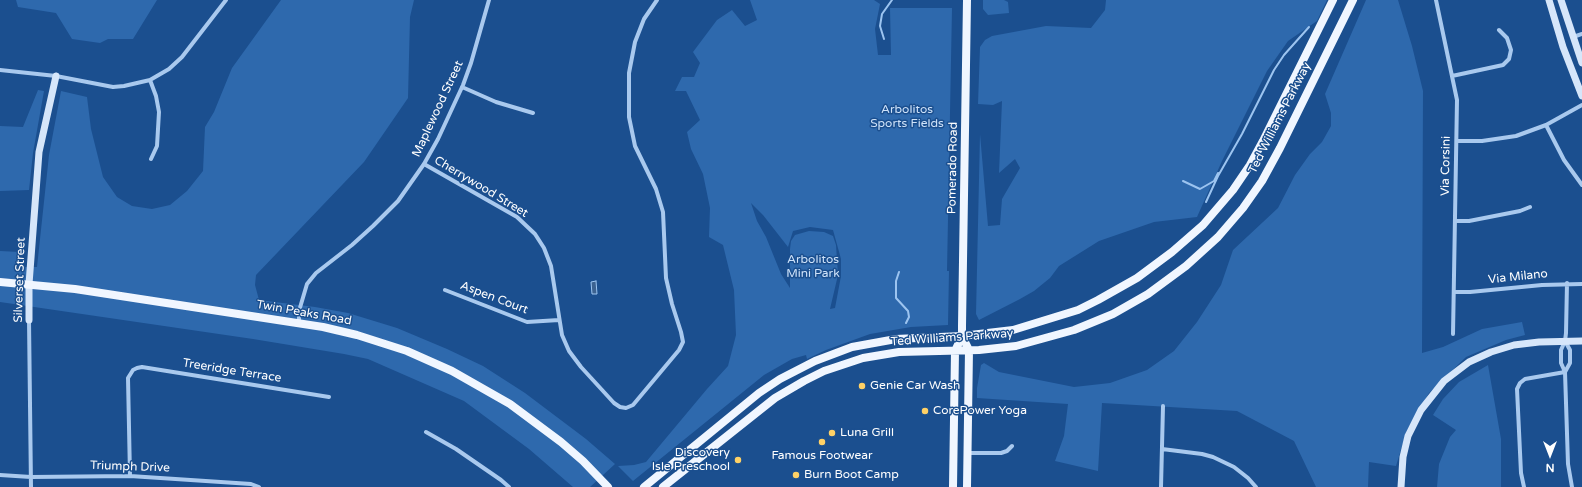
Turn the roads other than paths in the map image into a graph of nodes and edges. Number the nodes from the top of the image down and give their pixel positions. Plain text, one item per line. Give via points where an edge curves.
1 (226, 0) edge
2 (489, 0) edge
3 (657, 0) edge
4 (967, 0) edge
5 (1333, 0) edge
6 (1353, 0) edge
7 (1436, 0) edge
8 (1549, 0) edge
9 (1561, 0) edge
10 (1499, 30) dead end
11 (1582, 34) edge
12 (1573, 37) junction
13 (1582, 63) edge
14 (0, 70) edge
15 (56, 76) junction
16 (1452, 76) junction
17 (150, 80) junction
18 (462, 87) junction
19 (1582, 96) edge
20 (1582, 106) edge
21 (532, 113) dead end
22 (1546, 125) junction
23 (1457, 141) junction
24 (151, 159) dead end
25 (424, 164) junction
26 (1582, 186) edge
27 (1530, 207) dead end
28 (1456, 221) junction
29 (0, 282) edge
30 (1567, 283) junction
31 (29, 284) junction
32 (1582, 284) edge
33 (446, 290) dead end
34 (1455, 292) junction
35 (29, 320) joint
36 (559, 320) junction
37 (299, 323) junction
38 (1453, 334) dead end
39 (962, 336) junction
40 (1565, 341) junction
41 (1582, 341) edge
42 (969, 350) junction
43 (954, 351) junction
44 (1565, 372) junction
45 (329, 397) dead end
46 (1163, 406) dead end
47 (426, 432) dead end
48 (1012, 446) dead end
49 (1162, 449) junction
50 (967, 453) junction
51 (0, 475) edge
52 (130, 476) junction
53 (31, 477) junction
54 (31, 487) edge
55 (259, 487) edge
56 (509, 487) edge
57 (608, 487) edge
58 (644, 487) edge
59 (663, 487) edge
60 (953, 487) edge
61 (967, 487) edge
62 (1161, 487) edge
63 (1256, 487) edge
64 (1401, 487) edge
65 (1524, 487) edge
66 (1572, 487) edge

1 - 17 street via 182,57 169,69
2 - 18 street, Maplewood Street
3 - 36 street, Cherrywood Street via 644,19 635,42 629,73 629,117 636,146 656,189 663,212 666,278 683,342 680,350 641,396 632,405 620,407 581,368 569,351
4 - 39 main road, Pomerado Road
5 - 39 main road, Ted Williams Parkway via 1250,165 1233,190 1203,225 1137,278 1078,310 1013,330
6 - 42 main road, Ted Williams Parkway via 1262,181 1243,208 1218,236 1186,266 1148,294 1113,314 1074,330 1016,346
7 - 16 street, Via Corsini
8 - 19 street via 1563,47
9 - 12 street
10 - 16 street via 1507,38 1511,50 1509,59 1503,65
11 - 12 street
12 - 13 street
14 - 15 street
15 - 17 street via 113,87
15 - 31 street, Silverset Street via 39,152
16 - 23 street, Via Corsini via 1457,100
17 - 24 street via 159,112 157,146
18 - 21 street via 496,102
18 - 25 street, Maplewood Street
20 - 22 street
22 - 23 street via 1516,136 1482,141
22 - 26 street via 1564,160
23 - 28 street, Via Corsini
25 - 36 street, Cherrywood Street via 516,217 535,234 551,266
25 - 37 street, Maplewood Street via 398,201 374,226 316,273 307,284 299,311
27 - 28 street via 1520,212
28 - 34 street, Via Corsini
29 - 31 main road, Twin Peaks Road
30 - 32 street, Via Milano
30 - 34 street, Via Milano
30 - 40 street
31 - 35 street, Silverset Street
31 - 37 main road, Twin Peaks Road
33 - 36 street, Aspen Court via 527,322
34 - 38 street, Via Corsini
35 - 53 street, Silverset Street
37 - 57 main road, Twin Peaks Road via 357,335 407,351 452,371 510,404 561,442
39 - 42 main road, Pomerado Road
39 - 43 main road, Pomerado Road
39 - 58 main road, Ted Williams Parkway via 889,340 852,347 815,361 759,393
40 - 41 street
40 - 44 street via 1560,363
40 - 44 street via 1570,350 1570,363
40 - 64 street via 1514,345 1491,352 1469,362 1444,381 1421,410 1408,436 1403,457
42 - 43 main road, Ted Williams Parkway
42 - 50 main road, Pomerado Road
43 - 59 main road, Ted Williams Parkway via 912,351 880,355 843,364 820,373 789,389 762,408
43 - 60 main road, Pomerado Road
44 - 65 street via 1525,379 1517,389
44 - 66 street via 1568,464
45 - 52 street, Treeridge Terrace via 142,367 133,370 128,378
46 - 49 street
47 - 56 street via 456,449
48 - 50 street via 1001,453
49 - 62 street
49 - 63 street via 1213,457 1234,467
50 - 61 main road, Pomerado Road
51 - 53 street, Triumph Drive
52 - 53 street, Triumph Drive
52 - 55 street, Triumph Drive via 251,484
53 - 54 street, Silverset Street

